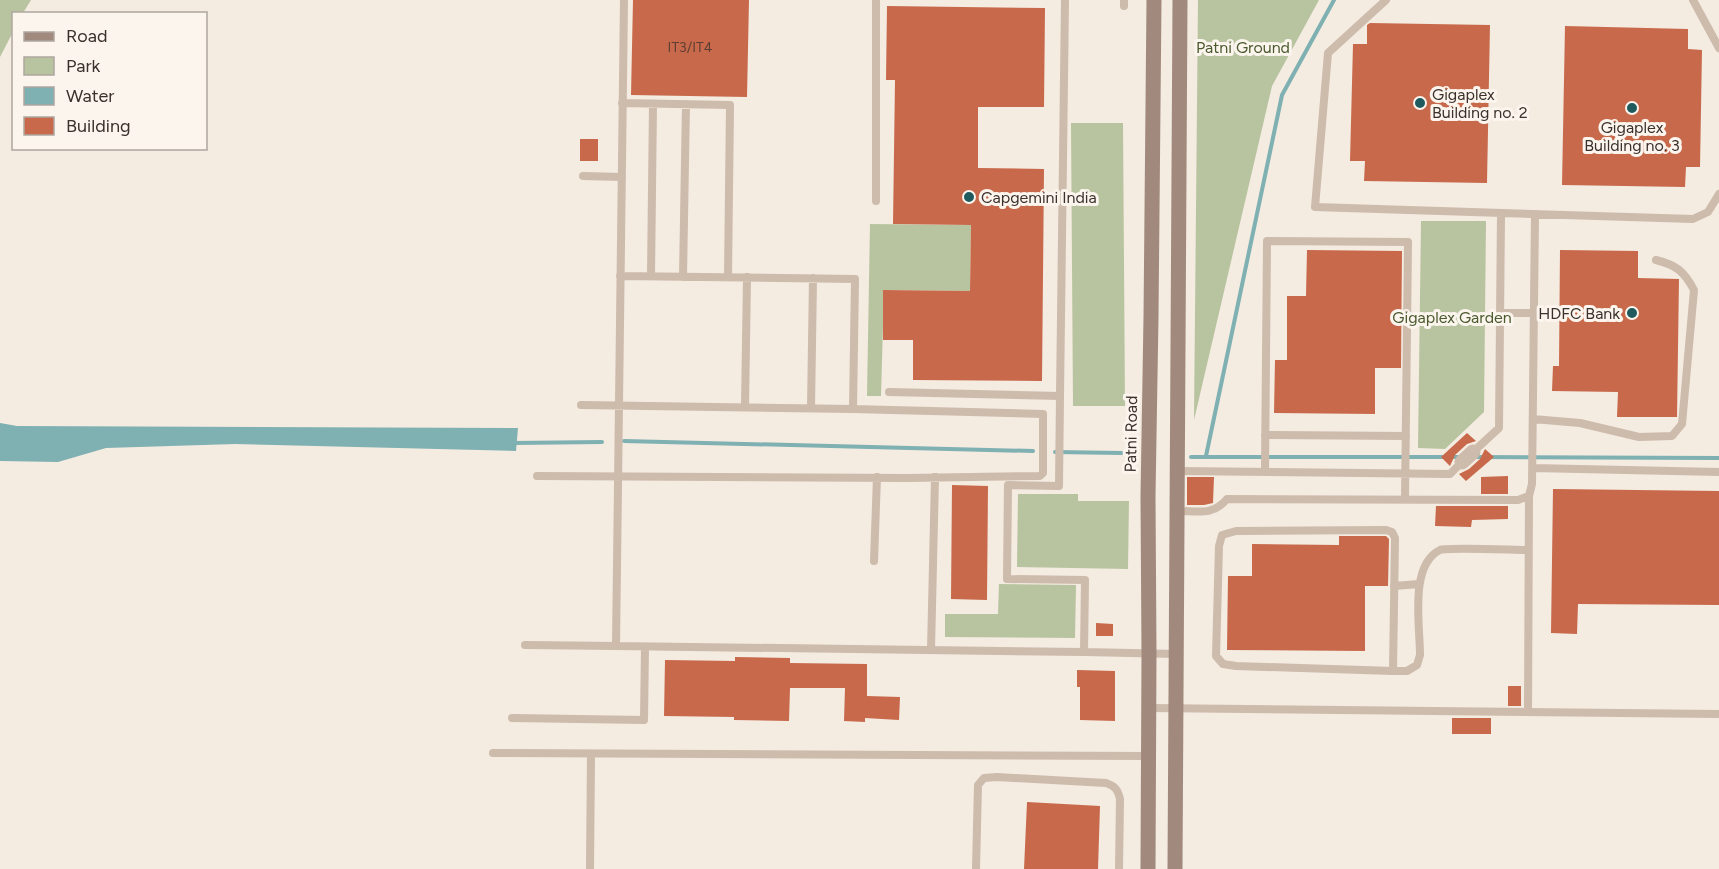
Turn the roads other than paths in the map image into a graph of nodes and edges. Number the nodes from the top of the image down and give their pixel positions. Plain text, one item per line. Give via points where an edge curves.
1 (624, 0) edge
2 (876, 0) edge
3 (1065, 0) edge
4 (1154, 0) edge
5 (1180, 0) edge
6 (1386, 0) edge
7 (1693, 0) edge
8 (1719, 48) edge
9 (622, 103) junction
10 (653, 104) junction
11 (686, 104) junction
12 (584, 176) dead end
13 (621, 177) junction
14 (1719, 194) edge
15 (876, 201) dead end
16 (1501, 214) junction
17 (1535, 214) junction
18 (1656, 260) dead end
19 (620, 276) junction
20 (651, 276) junction
21 (683, 277) junction
22 (728, 277) junction
23 (747, 277) junction
24 (813, 278) junction
25 (1500, 312) junction
26 (1534, 313) junction
27 (889, 392) dead end
28 (1060, 396) junction
29 (580, 405) dead end
30 (619, 406) junction
31 (746, 407) junction
32 (811, 408) junction
33 (853, 409) junction
34 (1043, 414) junction
35 (1060, 417) junction
36 (1533, 419) junction
37 (1265, 435) junction
38 (1406, 436) junction
39 (1533, 468) junction
40 (1406, 469) junction
41 (1178, 471) junction
42 (1265, 472) junction
43 (1719, 472) edge
44 (537, 476) dead end
45 (618, 476) junction
46 (877, 477) junction
47 (935, 477) junction
48 (1528, 496) junction
49 (1405, 499) junction
50 (1178, 511) junction
51 (1528, 550) junction
52 (874, 561) dead end
53 (1419, 584) junction
54 (1394, 586) junction
55 (525, 645) dead end
56 (616, 646) junction
57 (645, 646) junction
58 (930, 650) junction
59 (1084, 652) junction
60 (1149, 653) junction
61 (1177, 654) junction
62 (1393, 671) junction
63 (1149, 708) junction
64 (1176, 708) junction
65 (1528, 712) junction
66 (1719, 714) edge
67 (512, 718) dead end
68 (493, 753) dead end
69 (591, 754) junction
70 (1149, 756) junction
71 (590, 869) edge
72 (976, 869) edge
73 (1119, 869) edge
74 (1148, 869) edge
75 (1175, 869) edge

1 - 9 lane
2 - 15 lane
3 - 28 lane
4 - 60 main road, Patni Road
5 - 41 main road
6 - 16 lane via 1328,53 1315,207
7 - 8 lane
9 - 10 lane
9 - 13 lane
10 - 11 lane
10 - 20 lane
11 - 21 lane
11 - 22 lane via 730,105
12 - 13 lane
13 - 19 lane
14 - 17 lane via 1708,212 1693,219
16 - 17 lane
16 - 25 lane
17 - 26 lane
18 - 36 lane via 1672,264 1687,277 1694,290 1682,424 1672,436 1640,436 1580,423
19 - 20 lane
19 - 30 lane
20 - 21 lane
21 - 22 lane
22 - 23 lane
23 - 24 lane
23 - 31 lane
24 - 32 lane
24 - 33 lane via 855,279
25 - 26 lane
25 - 40 lane via 1498,428 1450,474
26 - 36 lane
27 - 28 lane
28 - 35 lane
29 - 30 lane
30 - 31 lane
30 - 45 lane
31 - 32 lane
32 - 33 lane
33 - 34 lane
34 - 35 lane
34 - 47 lane via 1044,466 1040,476
35 - 59 lane via 1059,486 1008,485 1007,579 1085,580
36 - 39 lane
37 - 38 lane
37 - 38 lane via 1267,241 1408,242
37 - 42 lane
38 - 40 lane
39 - 43 lane
39 - 48 lane
40 - 42 lane
40 - 49 lane
41 - 42 lane
41 - 50 main road
44 - 45 lane
45 - 46 lane
45 - 56 lane
46 - 47 lane
46 - 52 lane
47 - 58 lane
48 - 49 lane via 1518,500
48 - 51 lane
49 - 50 lane via 1227,499 1210,511
50 - 61 main road
51 - 53 lane via 1441,549 1426,561
51 - 65 lane
53 - 54 lane
53 - 62 lane via 1417,665 1407,671
54 - 62 lane
54 - 62 lane via 1395,538 1386,530 1236,531 1222,535 1218,546 1216,656 1223,664
55 - 56 lane
56 - 57 lane
57 - 58 lane
57 - 67 lane via 644,720
58 - 59 lane
59 - 60 lane
60 - 61 lane
60 - 63 main road, Patni Road
61 - 64 main road
63 - 64 lane
63 - 70 main road, Patni Road
64 - 65 lane
64 - 75 main road
65 - 66 lane
68 - 69 lane
69 - 70 lane
69 - 71 lane
70 - 74 main road, Patni Road
72 - 73 lane via 978,785 984,778 997,777 1113,785 1120,799

